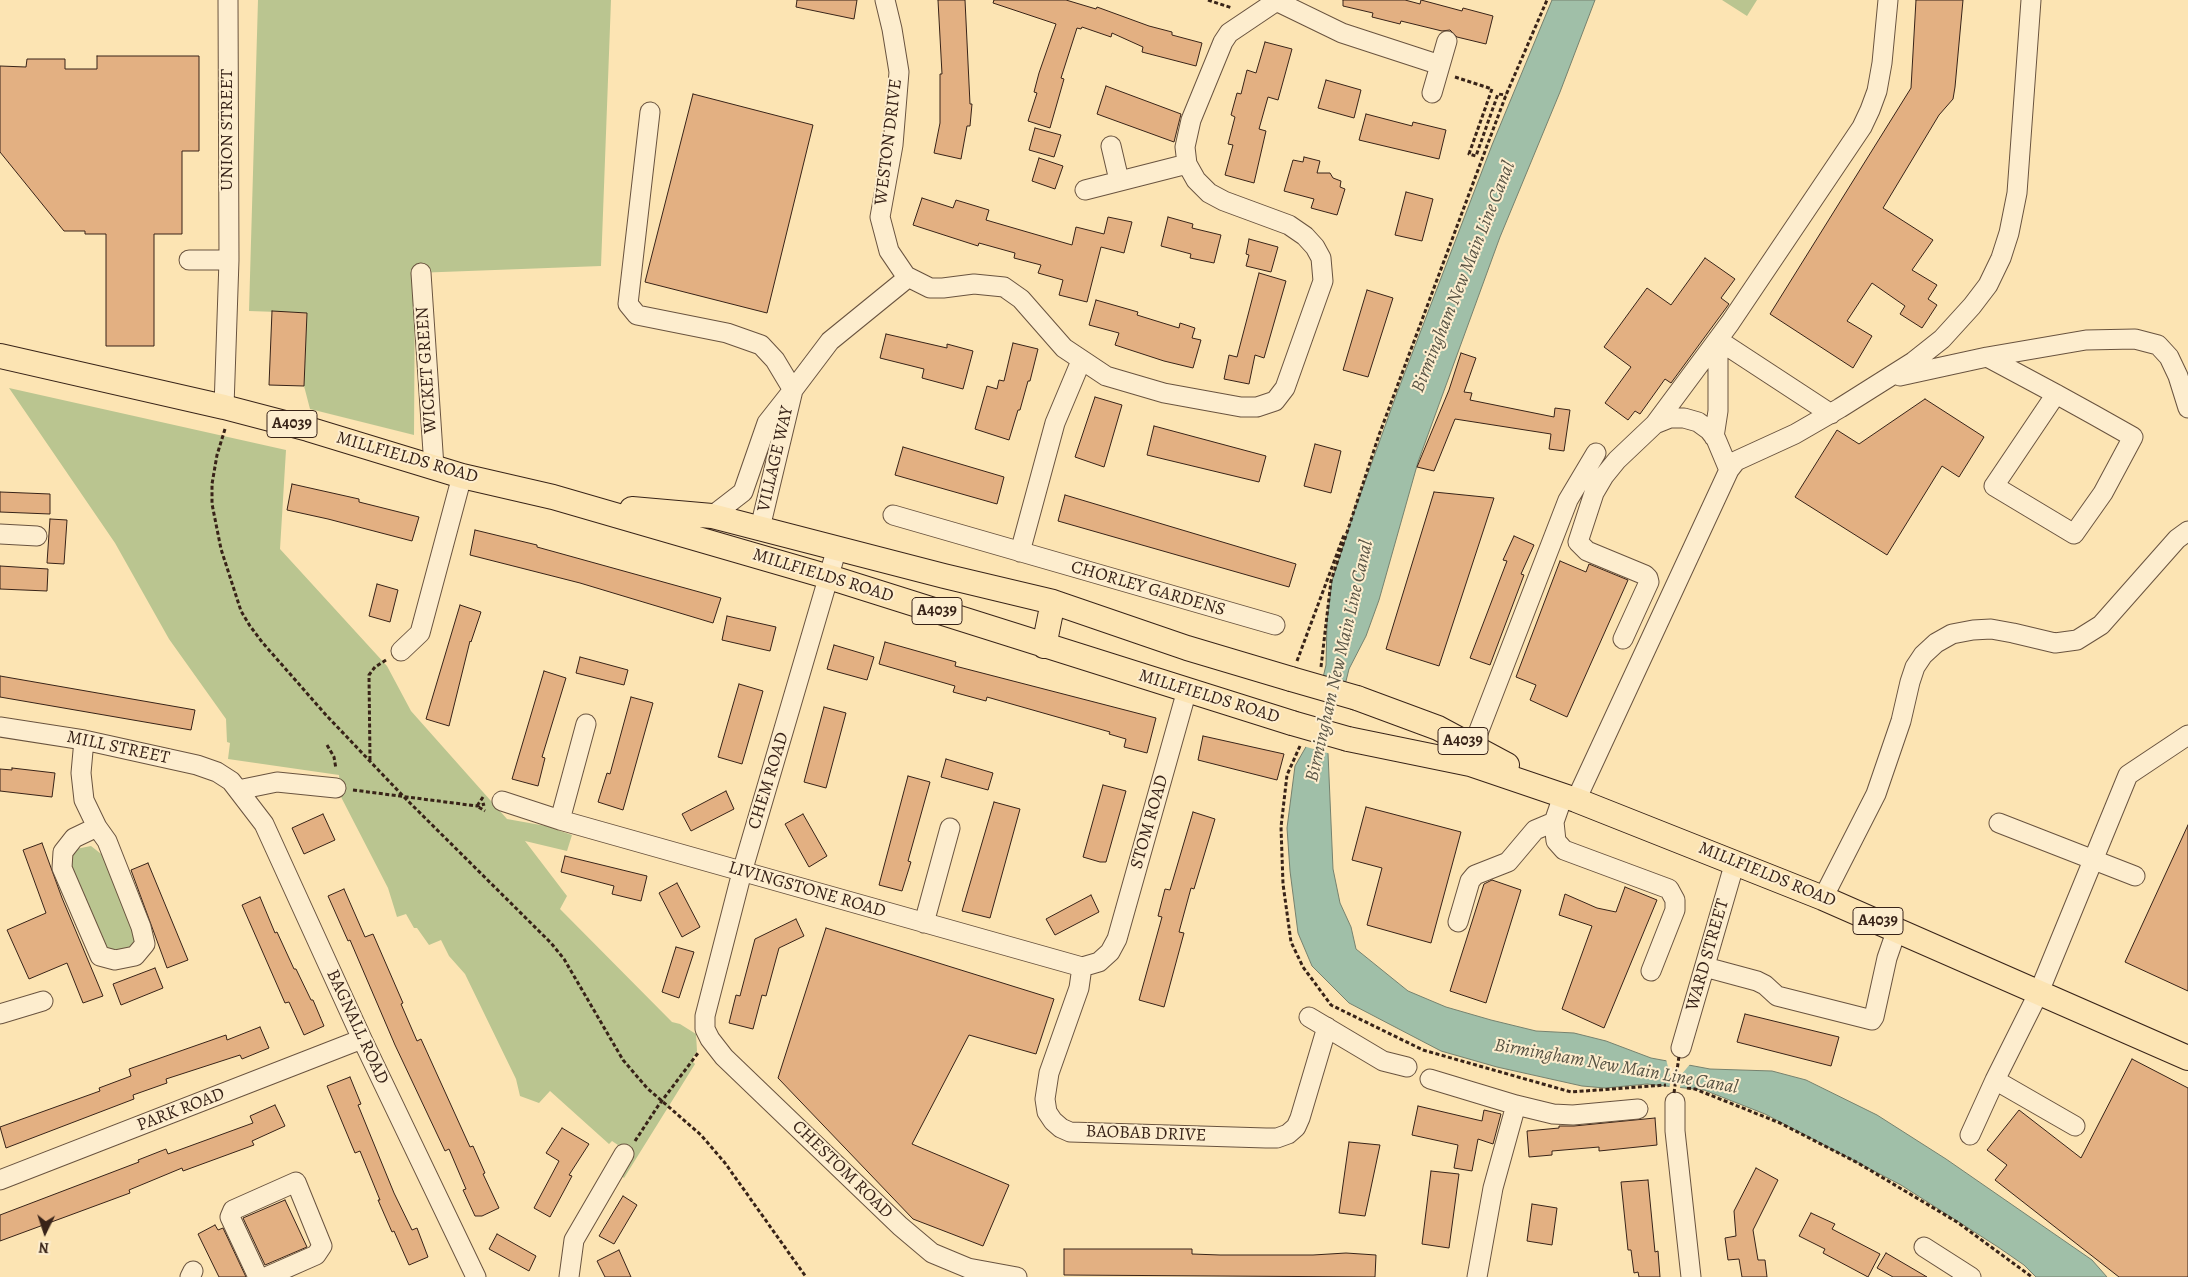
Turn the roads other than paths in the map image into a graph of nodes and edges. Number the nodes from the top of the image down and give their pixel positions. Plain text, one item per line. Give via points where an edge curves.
1 (228, 0) edge
2 (884, 0) edge
3 (1888, 0) edge
4 (2031, 0) edge
5 (1277, 1) edge
6 (1447, 41) dead end
7 (1439, 68) junction
8 (1432, 93) dead end
9 (650, 112) dead end
10 (1110, 146) dead end
11 (1188, 164) junction
12 (1119, 180) junction
13 (1085, 190) dead end
14 (189, 260) dead end
15 (229, 260) junction
16 (421, 272) dead end
17 (906, 276) junction
18 (1718, 340) junction
19 (0, 356) edge
20 (1987, 356) junction
21 (1081, 361) junction
22 (1886, 379) junction
23 (793, 390) junction
24 (2056, 394) junction
25 (228, 408) junction
26 (2188, 408) edge
27 (1831, 414) junction
28 (1655, 424) junction
29 (1714, 437) junction
30 (1596, 453) dead end
31 (434, 467) junction
32 (1729, 470) junction
33 (462, 476) junction
34 (580, 506) junction
35 (893, 515) dead end
36 (712, 516) junction
37 (760, 528) junction
38 (2188, 531) edge
39 (0, 534) edge
40 (37, 536) dead end
41 (838, 548) junction
42 (1020, 552) junction
43 (829, 577) junction
44 (1052, 602) junction
45 (1275, 625) dead end
46 (1623, 639) dead end
47 (1044, 646) junction
48 (402, 650) road end
49 (1187, 690) junction
50 (586, 724) dead end
51 (0, 727) edge
52 (2188, 735) edge
53 (84, 740) junction
54 (1471, 755) junction
55 (235, 786) junction
56 (336, 788) road end
57 (1570, 798) junction
58 (502, 801) dead end
59 (560, 820) junction
60 (1554, 822) junction
61 (1999, 823) dead end
62 (97, 827) junction
63 (950, 828) dead end
64 (2094, 858) junction
65 (1735, 862) junction
66 (742, 872) junction
67 (2135, 876) dead end
68 (1823, 898) junction
69 (1458, 922) dead end
70 (924, 923) junction
71 (1896, 929) junction
72 (1705, 967) junction
73 (1082, 968) junction
74 (1651, 971) dead end
75 (2039, 992) junction
76 (44, 1001) dead end
77 (0, 1014) edge
78 (705, 1016) joint
79 (1309, 1017) dead end
80 (1327, 1027) junction
81 (362, 1039) junction
82 (1680, 1052) road end
83 (2188, 1058) edge
84 (1406, 1068) dead end
85 (1430, 1079) dead end
86 (1995, 1080) junction
87 (1675, 1097) road end
88 (1516, 1105) junction
89 (1638, 1109) dead end
90 (2075, 1126) dead end
91 (1970, 1135) dead end
92 (629, 1148) road end
93 (0, 1180) edge
94 (1924, 1247) dead end
95 (1964, 1275) edge
96 (258, 1277) edge
97 (266, 1277) edge
98 (476, 1277) edge
99 (569, 1277) edge
100 (1017, 1277) edge
101 (1477, 1277) edge
102 (1691, 1277) edge

1 - 15 street, UNION STREET
2 - 17 street, WESTON DRIVE via 899,72 893,144 880,217 889,251
3 - 18 street via 1882,64 1870,110
4 - 22 street via 2017,193 2001,258 1988,285 1942,339
5 - 7 street via 1342,33
5 - 11 street, WESTON DRIVE via 1229,32 1223,42 1191,120 1185,147
6 - 7 street
7 - 8 street
9 - 23 street via 628,304 637,315 727,333 761,346 775,360
10 - 12 street
11 - 12 street
11 - 21 street, WESTON DRIVE via 1196,180 1209,193 1288,224 1306,236 1321,258 1323,281 1285,388 1275,401 1241,408 1156,391 1106,376
12 - 13 street
14 - 15 street
15 - 25 street, UNION STREET
16 - 31 street, WICKET GREEN
17 - 21 street, WESTON DRIVE via 930,288 974,284 1004,288 1021,300 1064,348
17 - 23 street, VILLAGE WAY via 906,280 830,341
18 - 27 street
18 - 28 street
18 - 29 street via 1718,411
19 - 25 main road, MILLFIELDS ROAD / A4039
20 - 22 street
20 - 24 street
20 - 26 street via 2086,340 2135,339 2158,345 2169,356
21 - 42 street via 1056,423
22 - 27 street
23 - 36 street, VILLAGE WAY via 767,423 743,492
23 - 37 street, VILLAGE WAY
24 - 24 street via 2133,437 2104,493 2074,534 1994,486
25 - 31 main road, MILLFIELDS ROAD / A4039
27 - 32 street via 1736,461
28 - 29 street via 1670,418 1684,418 1698,422
28 - 46 street via 1604,476 1594,493 1578,542 1587,551 1648,578
29 - 32 street
30 - 54 street via 1568,500
31 - 33 main road, MILLFIELDS ROAD / A4039
32 - 57 street
33 - 34 main road, MILLFIELDS ROAD / A4039
33 - 48 street via 420,632
34 - 36 main road, MILLFIELDS ROAD / A4039
34 - 43 main road, MILLFIELDS ROAD / A4039
35 - 42 street, CHORLEY GARDENS
36 - 37 main road, MILLFIELDS ROAD / A4039
37 - 41 main road, MILLFIELDS ROAD / A4039
38 - 68 street via 2101,625 2077,640 2055,643 2006,632 1974,630 1952,634 1923,656 1915,667 1902,721 1876,794
39 - 40 street
41 - 43 street, CHEM ROAD
41 - 44 main road, MILLFIELDS ROAD / A4039
42 - 45 street, CHORLEY GARDENS
43 - 47 main road, MILLFIELDS ROAD / A4039
43 - 66 street, CHEM ROAD
44 - 47 main road
44 - 54 main road, MILLFIELDS ROAD / A4039, bridge via 1186,648 1357,698 1438,728
47 - 49 main road, MILLFIELDS ROAD / A4039
49 - 54 main road, MILLFIELDS ROAD / A4039, bridge via 1348,739
49 - 73 street, STOM ROAD via 1116,939 1110,952 1099,962
50 - 59 street
51 - 53 street, MILL STREET
52 - 64 street via 2128,775
53 - 55 street, MILL STREET via 197,765 217,772
53 - 62 street via 81,773 84,800
54 - 57 main road, MILLFIELDS ROAD / A4039
55 - 56 street via 277,782
55 - 81 street, BAGNALL ROAD via 264,824
57 - 60 street
57 - 65 main road, MILLFIELDS ROAD / A4039
58 - 59 street, LIVINGSTONE ROAD
59 - 66 street, LIVINGSTONE ROAD
60 - 69 street via 1535,830 1508,862 1475,874
60 - 74 street via 1556,841 1564,850 1669,889 1675,900 1675,910
61 - 64 street
62 - 62 street via 110,849 141,927 145,944 135,956 115,960 100,956 62,868 63,852 74,838
63 - 70 street
64 - 67 street
64 - 75 street
65 - 68 main road, MILLFIELDS ROAD / A4039
65 - 72 street, WARD STREET
66 - 70 street, LIVINGSTONE ROAD
66 - 78 street, CHEM ROAD
68 - 71 main road, MILLFIELDS ROAD / A4039
70 - 73 street, LIVINGSTONE ROAD
71 - 72 street via 1872,1020 1777,996 1765,984
71 - 75 main road, MILLFIELDS ROAD / A4039
72 - 82 street, WARD STREET
73 - 80 street, BAOBAB DRIVE via 1079,988 1049,1073 1045,1100 1053,1121 1070,1132 1266,1138 1288,1134 1300,1118
75 - 83 main road, MILLFIELDS ROAD / A4039
75 - 86 street
76 - 77 street
78 - 100 street, CHESTOM ROAD via 705,1028 710,1039 724,1057 932,1253 968,1268
79 - 80 street
80 - 84 street via 1383,1061
81 - 93 street, PARK ROAD
81 - 98 street, BAGNALL ROAD
85 - 88 street
86 - 90 street
86 - 91 street
87 - 102 street via 1675,1131
88 - 89 street via 1573,1115
88 - 101 street via 1493,1188
92 - 99 street via 574,1240
94 - 95 street
96 - 97 street via 230,1217 234,1210 296,1182 322,1246 316,1255

